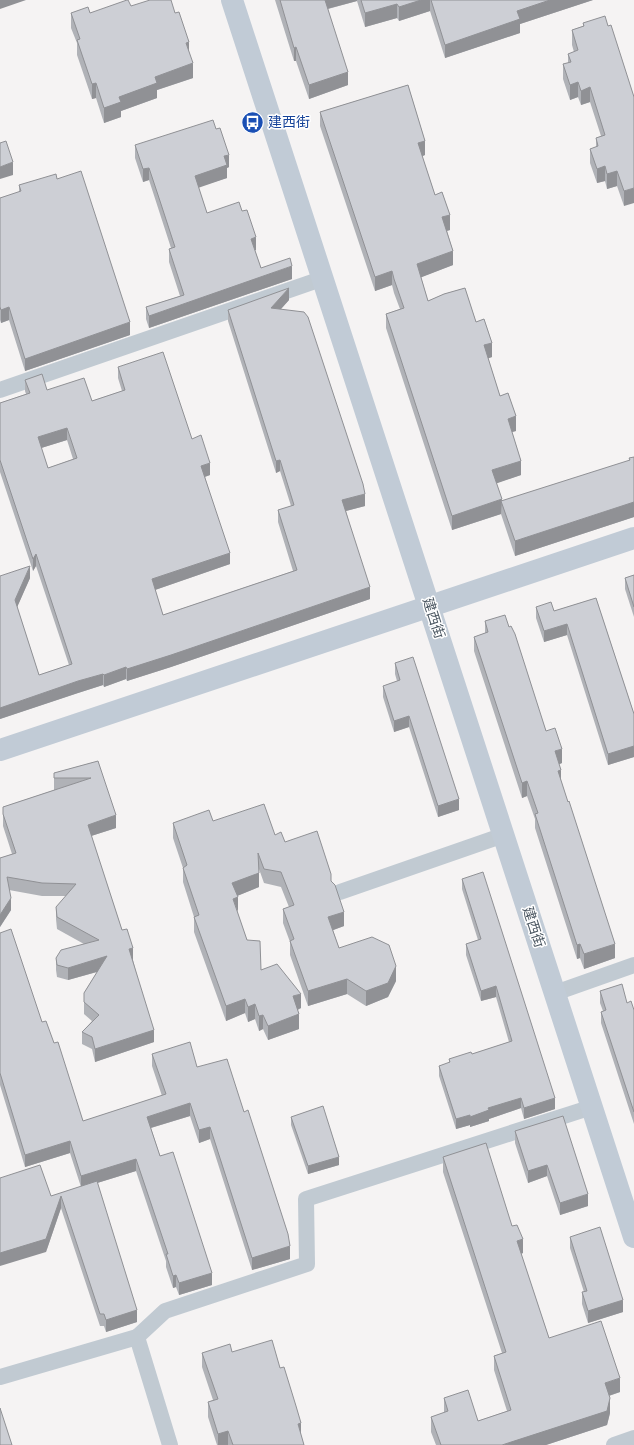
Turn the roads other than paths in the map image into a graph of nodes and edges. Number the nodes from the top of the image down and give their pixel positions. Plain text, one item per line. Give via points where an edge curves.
1 (232, 0) edge
2 (324, 278) junction
3 (0, 390) edge
4 (634, 538) edge
5 (430, 605) junction
6 (0, 750) edge
7 (504, 835) junction
8 (340, 892) dead end
9 (634, 965) edge
10 (555, 993) junction
11 (592, 1107) junction
12 (634, 1237) edge
13 (137, 1337) junction
14 (0, 1377) edge
15 (634, 1438) edge
16 (170, 1445) edge
17 (614, 1445) edge

1 - 2 street, 建西街
2 - 3 street
2 - 5 street, 建西街
4 - 5 street
5 - 6 street
5 - 7 street, 建西街
7 - 8 street
7 - 10 street, 建西街
9 - 10 street
10 - 11 street, 建西街
11 - 12 street, 建西街
11 - 13 street via 306,1199 308,1264 165,1311
13 - 14 street
13 - 16 street
15 - 17 street

